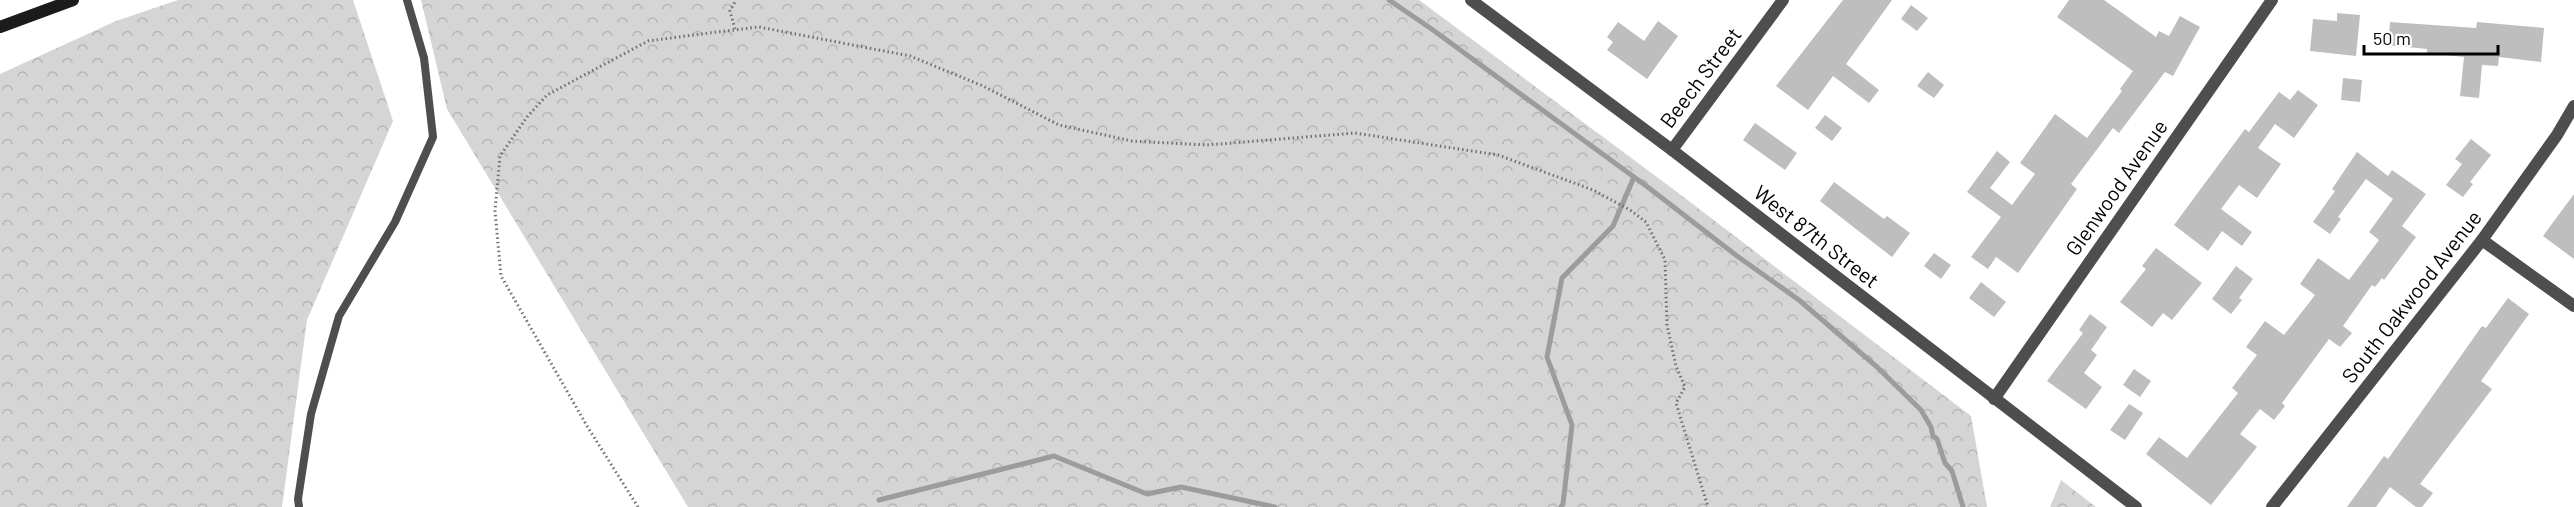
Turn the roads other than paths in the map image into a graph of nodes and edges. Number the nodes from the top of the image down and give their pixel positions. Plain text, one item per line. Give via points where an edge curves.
1 (73, 0) edge
2 (407, 0) edge
3 (1471, 0) edge
4 (1783, 0) edge
5 (2272, 0) edge
6 (0, 27) edge
7 (2574, 106) edge
8 (1672, 150) junction
9 (2482, 240) junction
10 (2574, 306) edge
11 (1994, 399) junction
12 (299, 507) edge
13 (2136, 507) edge
14 (2272, 507) edge

1 - 6 street
2 - 12 lane via 424,58 434,137 395,222 339,316 311,414
3 - 8 street, West 87th Street
4 - 8 street, Beech Street
5 - 11 street, Glenwood Avenue
7 - 9 street, South Oakwood Avenue
8 - 11 street, West 87th Street
9 - 10 street
9 - 14 street, South Oakwood Avenue
11 - 13 street, West 87th Street

